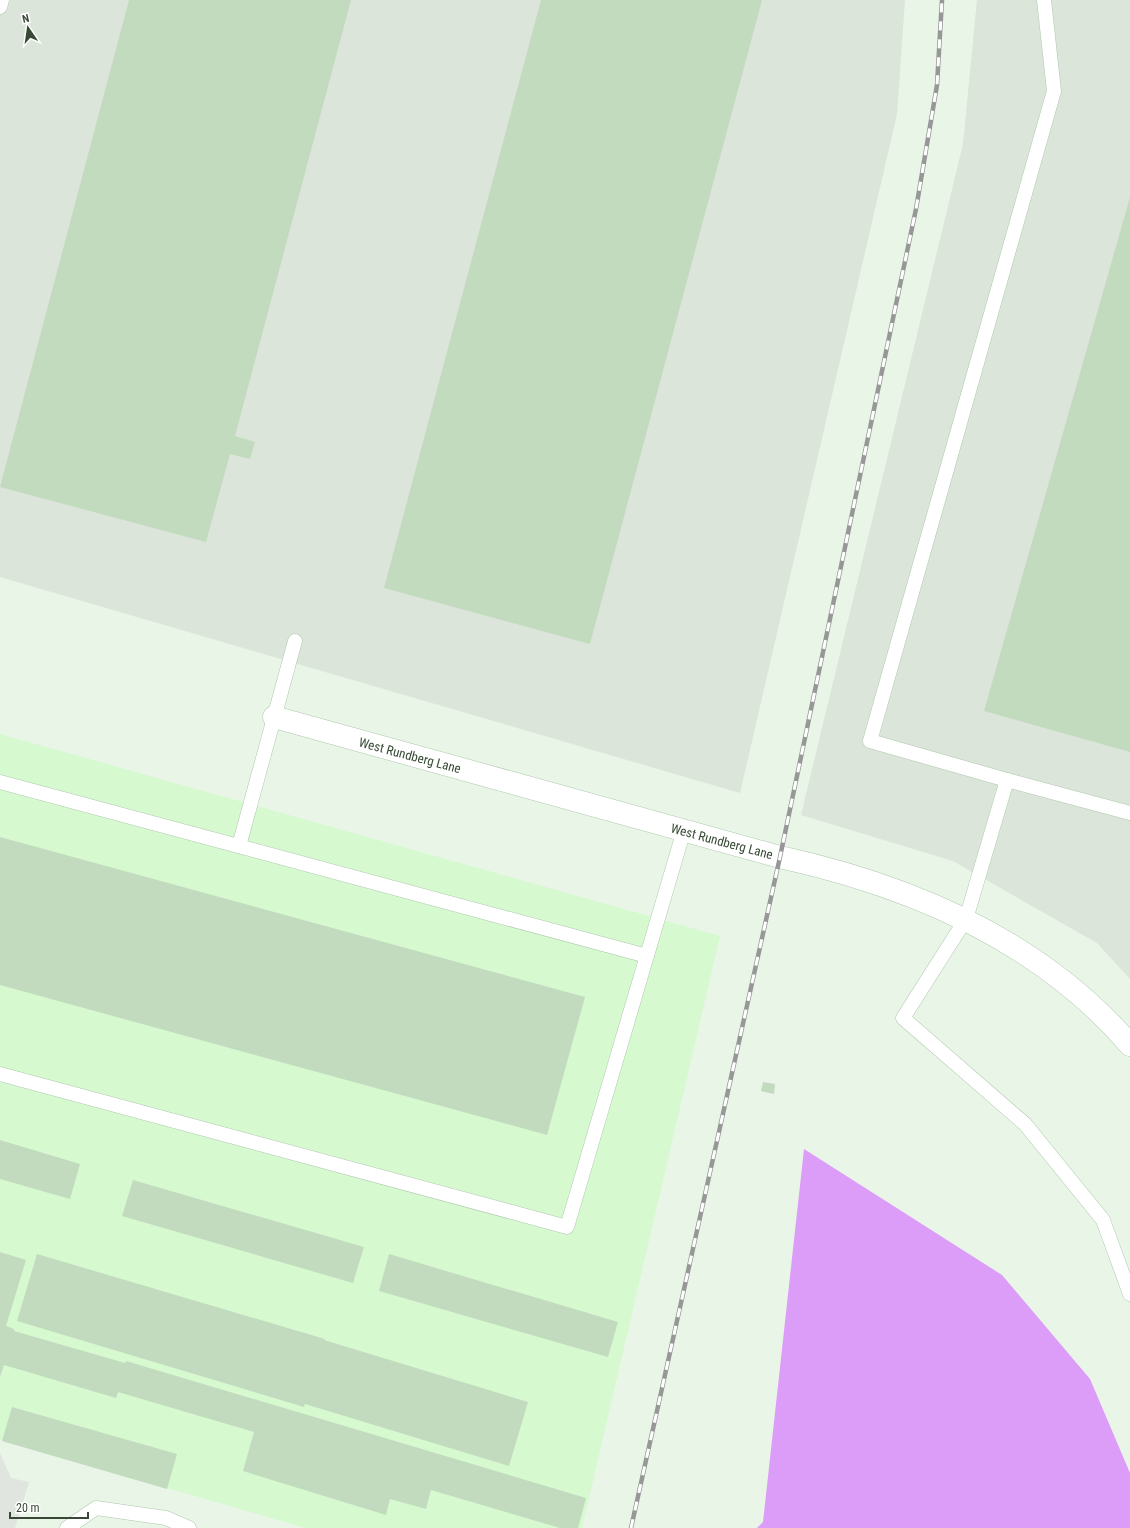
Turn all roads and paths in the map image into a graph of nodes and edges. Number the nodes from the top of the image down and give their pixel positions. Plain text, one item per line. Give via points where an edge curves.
1 (2, 0) edge
2 (1044, 0) edge
3 (0, 7) edge
4 (296, 640) dead end
5 (274, 717) junction
6 (1007, 780) junction
7 (0, 782) edge
8 (1130, 814) edge
9 (684, 830) junction
10 (239, 846) junction
11 (966, 919) junction
12 (647, 956) junction
13 (1130, 1045) edge
14 (0, 1074) edge
15 (1130, 1294) edge
16 (67, 1528) edge
17 (189, 1528) edge

1 - 3 lane
2 - 6 lane via 1054,91 870,741
4 - 5 lane
5 - 9 street, West Rundberg Lane
5 - 10 lane
6 - 8 lane
6 - 11 lane
7 - 10 lane
9 - 11 street, West Rundberg Lane via 827,867 910,895
9 - 12 lane
10 - 12 lane
11 - 13 street, West Rundberg Lane via 1018,948 1067,984 1112,1024
11 - 15 lane via 903,1018 1025,1124 1103,1220
12 - 14 lane via 567,1227
16 - 17 lane via 96,1508 166,1518

